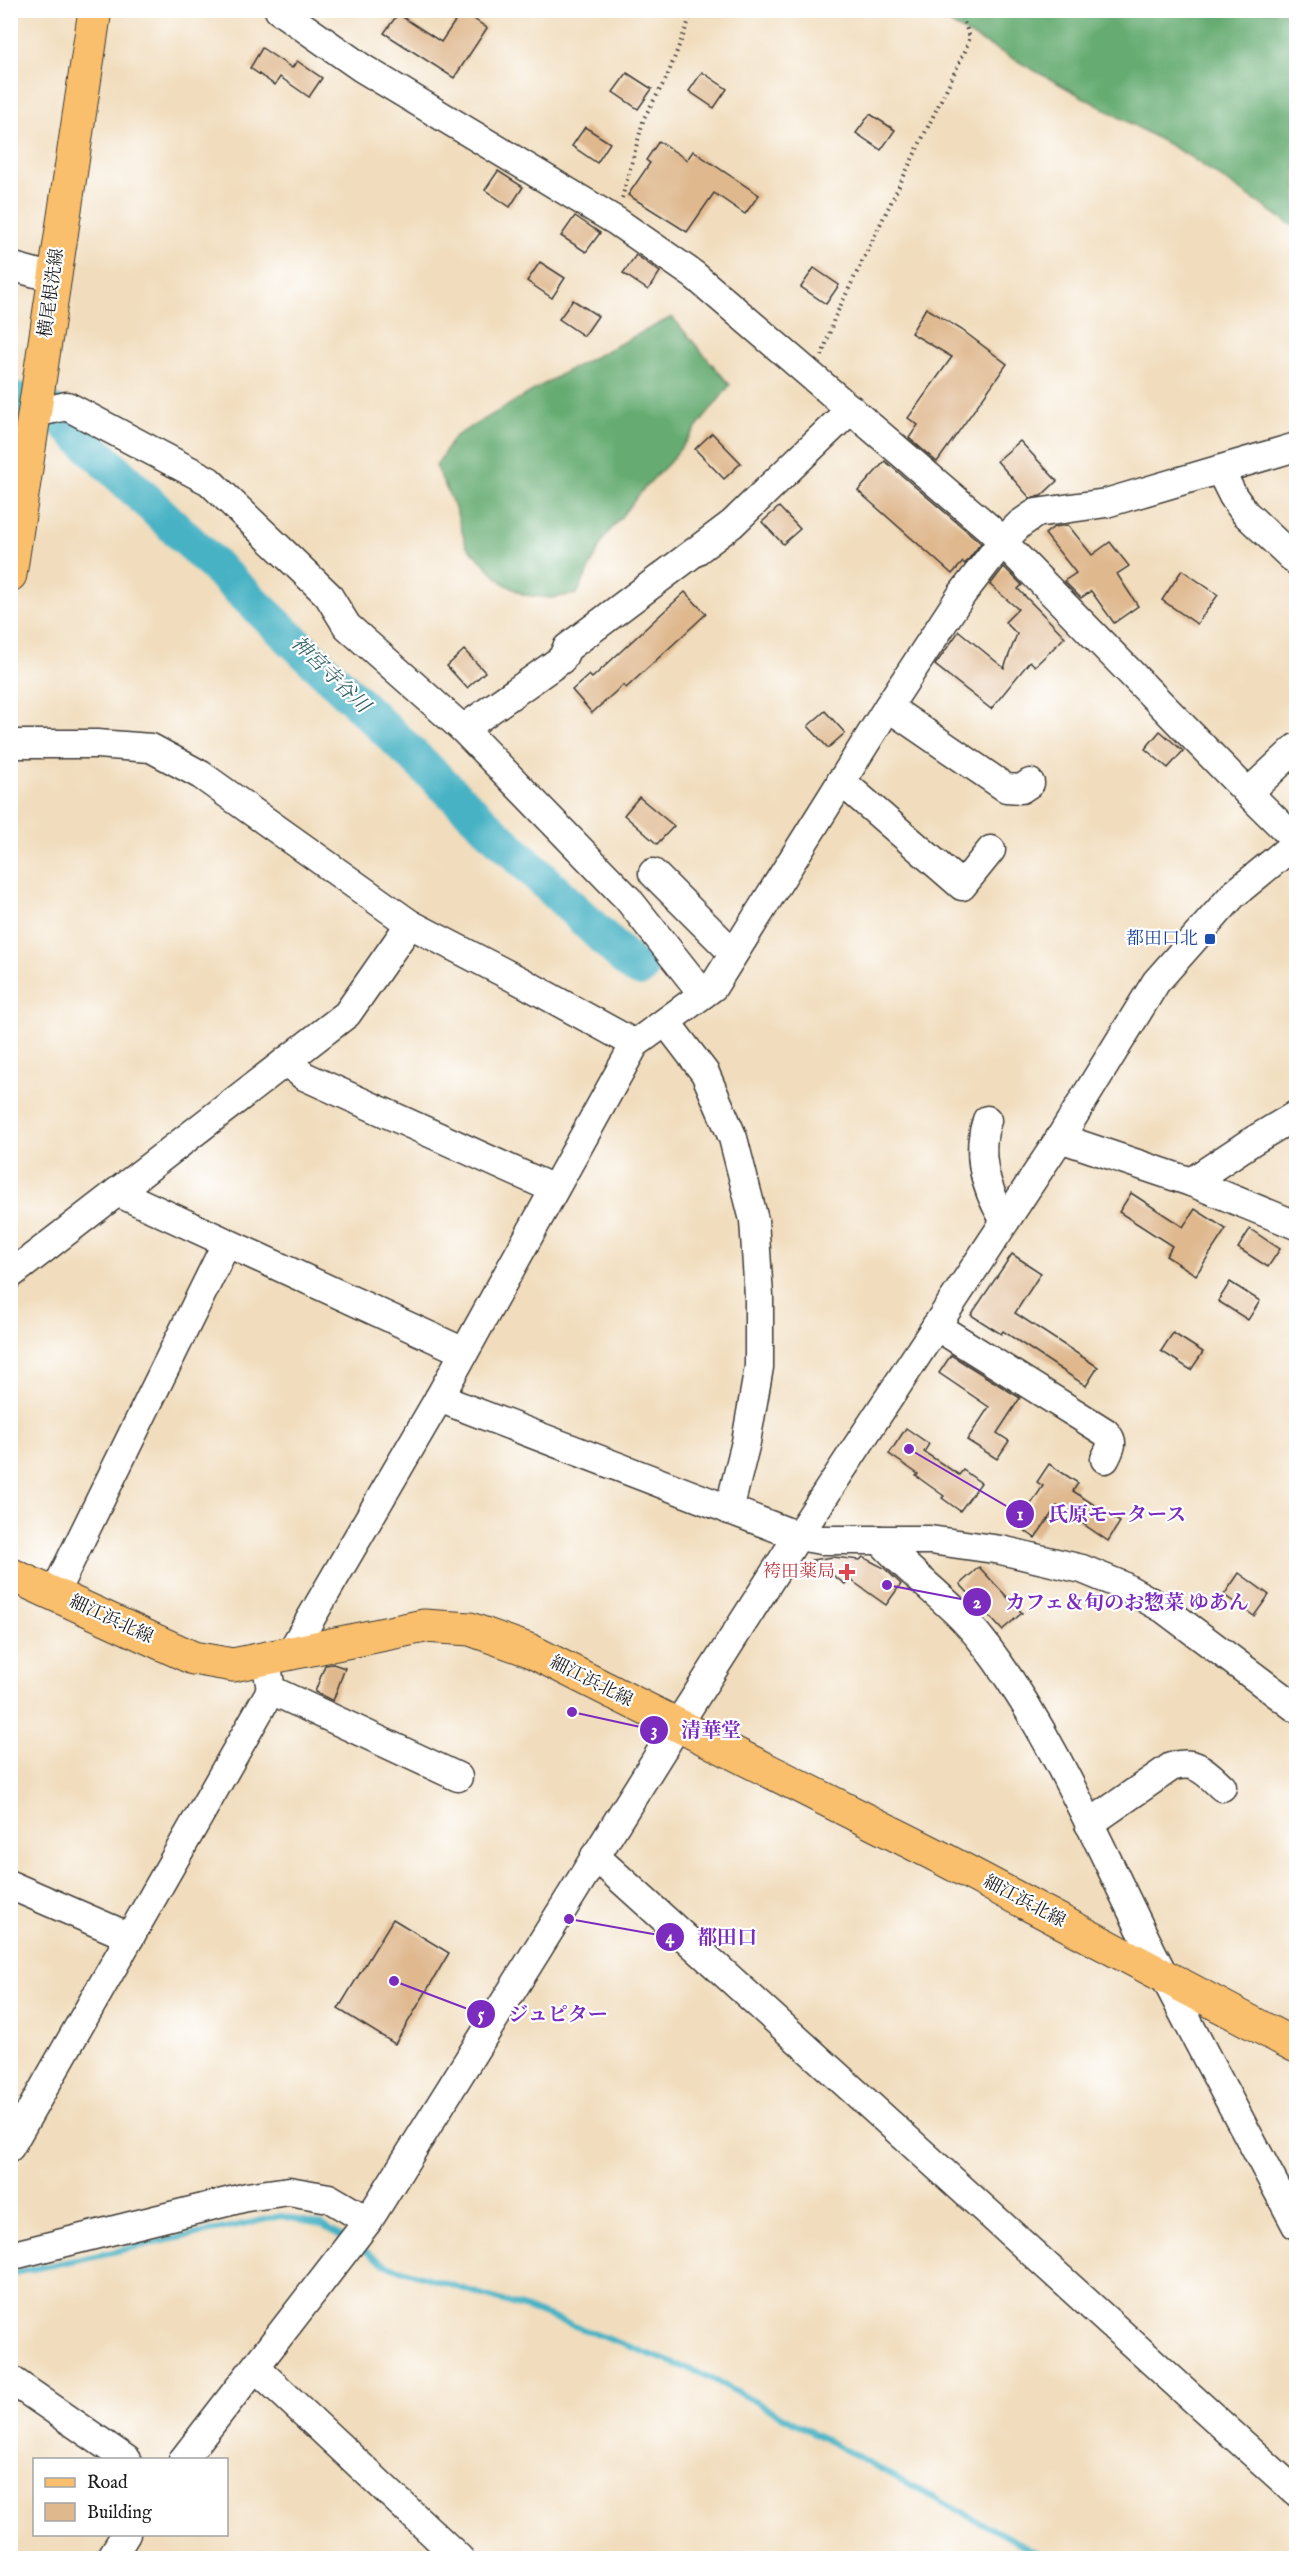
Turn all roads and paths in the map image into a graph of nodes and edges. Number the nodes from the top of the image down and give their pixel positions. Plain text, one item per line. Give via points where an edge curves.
1 (95, 10) edge
2 (279, 10) edge
3 (693, 10) edge
4 (959, 10) edge
5 (616, 221) junction
6 (10, 266) edge
7 (54, 278) junction
8 (815, 380) junction
9 (851, 409) junction
10 (34, 413) junction
11 (1296, 447) edge
12 (1220, 470) junction
13 (1002, 542) junction
14 (1296, 561) edge
15 (10, 575) edge
16 (888, 707) junction
17 (463, 729) junction
18 (10, 744) edge
19 (1296, 748) edge
20 (841, 781) junction
21 (1030, 783) dead end
22 (1248, 793) junction
23 (1296, 841) edge
24 (991, 850) dead end
25 (653, 873) dead end
26 (410, 924) junction
27 (732, 952) junction
28 (703, 994) junction
29 (666, 1022) junction
30 (635, 1044) junction
31 (286, 1061) junction
32 (1296, 1115) edge
33 (987, 1120) dead end
34 (1060, 1138) junction
35 (1191, 1182) junction
36 (554, 1189) junction
37 (117, 1192) junction
38 (1005, 1221) junction
39 (1296, 1225) edge
40 (226, 1244) junction
41 (10, 1275) edge
42 (936, 1326) junction
43 (464, 1352) junction
44 (439, 1398) junction
45 (1105, 1458) dead end
46 (729, 1510) junction
47 (798, 1536) junction
48 (880, 1540) junction
49 (10, 1574) edge
50 (54, 1594) junction
51 (276, 1668) junction
52 (1296, 1708) edge
53 (677, 1726) junction
54 (458, 1777) dead end
55 (1222, 1787) dead end
56 (1089, 1824) junction
57 (596, 1856) junction
58 (10, 1885) edge
59 (130, 1937) junction
60 (1164, 1978) junction
61 (1296, 2046) edge
62 (10, 2147) edge
63 (365, 2225) junction
64 (1296, 2225) edge
65 (10, 2256) edge
66 (256, 2368) junction
67 (10, 2379) edge
68 (124, 2458) edge
69 (185, 2458) edge
70 (1296, 2492) edge
71 (125, 2536) edge
72 (111, 2559) edge
73 (459, 2559) edge

1 - 7 main road, 横尾根洗線
2 - 5 street via 362,68
3 - 5 path via 667,77 644,118
4 - 8 path via 970,37 834,319
5 - 8 street via 694,275
6 - 7 street
7 - 10 main road, 横尾根洗線
8 - 9 street
9 - 13 street
9 - 17 street via 732,524 567,648 562,658
10 - 15 main road, 横尾根洗線
10 - 17 street via 67,406 209,481 328,595 346,626
11 - 12 street
12 - 13 street via 1106,503 1036,513
12 - 14 street via 1245,513
13 - 16 street via 962,594
13 - 22 street
16 - 20 street
16 - 21 street via 1006,788 1021,789
17 - 28 street via 628,899
18 - 26 street via 151,748 201,775
19 - 22 street
20 - 24 street via 962,886
20 - 27 street
22 - 23 street
23 - 34 street via 1233,895 1156,982
25 - 27 street
26 - 30 street
26 - 31 street via 347,1014
27 - 28 street via 713,987
28 - 29 street
29 - 30 street
29 - 46 street via 710,1084 733,1138 754,1220 759,1367
30 - 36 street
31 - 36 street via 304,1076
31 - 37 street
32 - 35 street
33 - 38 street via 982,1133 982,1166
34 - 35 street
34 - 38 street
35 - 39 street
36 - 43 street
37 - 40 street
37 - 41 street
38 - 42 street
40 - 43 street
40 - 50 street
42 - 45 street via 1105,1432 1113,1445
42 - 47 street
43 - 44 street
44 - 46 street
44 - 51 street
46 - 47 street
47 - 48 street
47 - 53 street
48 - 52 street via 930,1540 1001,1550 1082,1569 1164,1609
48 - 56 street via 943,1597 984,1642 1019,1695
49 - 50 main road, 細江浜北線
50 - 51 main road, 細江浜北線 via 193,1658
51 - 53 main road, 細江浜北線 via 424,1626 470,1629 529,1650
51 - 54 street
51 - 59 street
53 - 57 street
53 - 60 main road, 細江浜北線 via 932,1853
55 - 56 street via 1200,1766 1181,1763
56 - 60 street
57 - 63 street
57 - 70 street
58 - 59 street
59 - 62 street
60 - 61 main road, 細江浜北線
60 - 64 street
63 - 65 street via 328,2198 289,2191 247,2197
63 - 66 street
66 - 69 street
66 - 73 street
67 - 68 street
71 - 72 street

